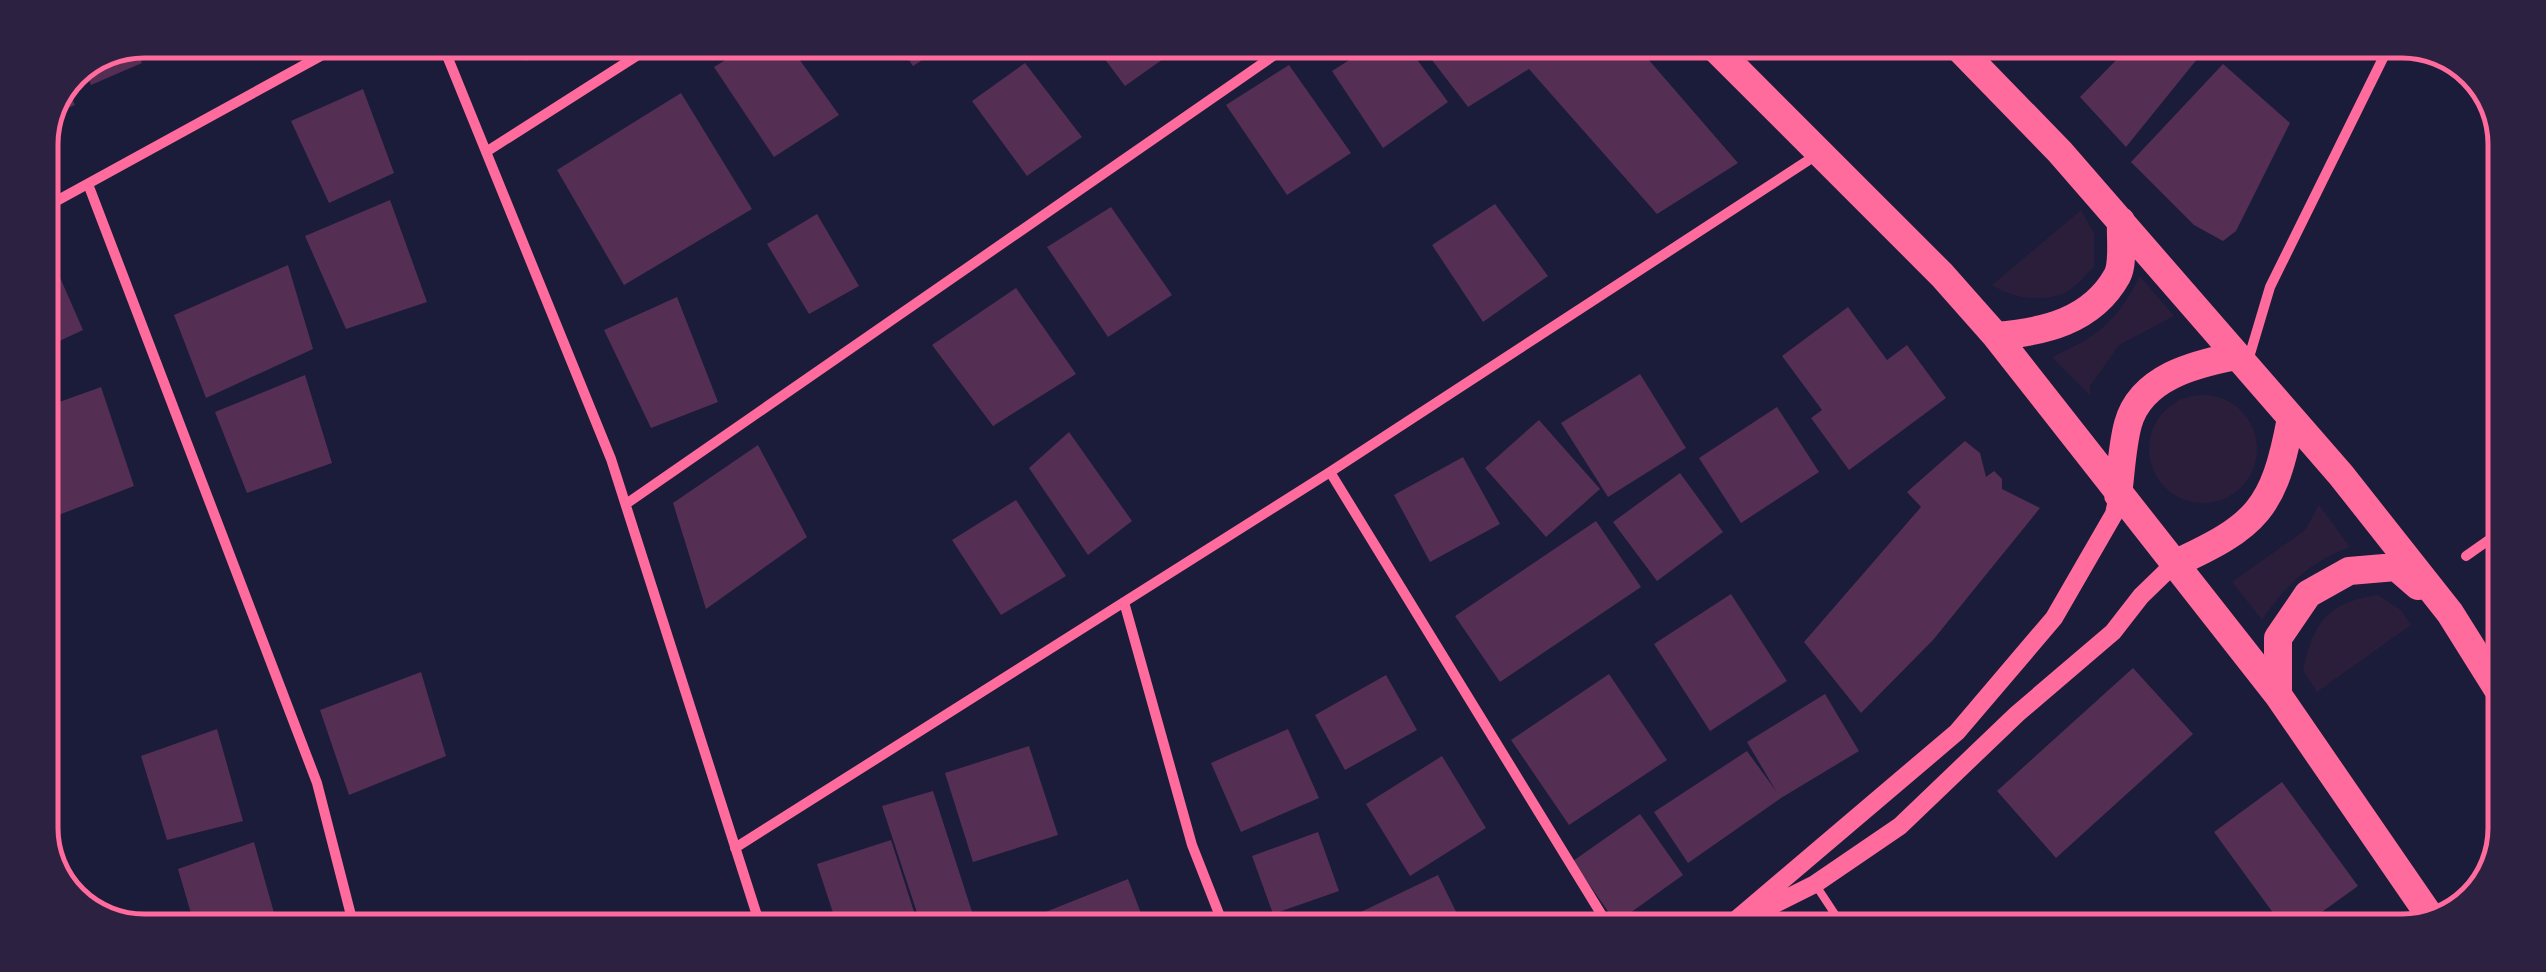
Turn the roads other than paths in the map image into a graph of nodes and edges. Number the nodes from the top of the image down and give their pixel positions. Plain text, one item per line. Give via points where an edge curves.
1 (316, 58) edge
2 (448, 58) edge
3 (633, 58) edge
4 (1270, 58) edge
5 (1725, 58) edge
6 (1969, 58) edge
7 (2382, 58) edge
8 (486, 152) junction
9 (1818, 154) junction
10 (88, 184) junction
11 (58, 200) edge
12 (2121, 221) junction
13 (1996, 336) junction
14 (2241, 361) junction
15 (2291, 418) junction
16 (1330, 472) junction
17 (2118, 494) junction
18 (626, 504) junction
19 (2488, 541) edge
20 (2466, 556) dead end
21 (2174, 564) junction
22 (1124, 602) junction
23 (2450, 613) junction
24 (2488, 674) edge
25 (2278, 695) junction
26 (736, 848) junction
27 (1815, 884) junction
28 (2427, 911) edge
29 (351, 914) edge
30 (757, 914) edge
31 (1219, 914) edge
32 (1601, 914) edge
33 (1742, 914) edge
34 (1755, 914) edge
35 (1835, 914) edge

1 - 10 street
2 - 8 street
3 - 8 street
4 - 18 street
5 - 9 highway
6 - 12 highway
7 - 14 street
8 - 18 street
9 - 13 highway
9 - 16 street
10 - 11 street
10 - 29 street via 317,783
12 - 13 highway via 2119,273 2087,312 2039,332
12 - 14 highway
13 - 17 highway
14 - 15 highway
14 - 17 highway via 2204,362 2173,374 2138,402 2128,422
15 - 21 highway via 2282,466 2259,513
15 - 23 highway
16 - 22 street
16 - 32 street
17 - 21 highway
17 - 33 street via 2114,514 2054,618 1957,732
18 - 26 street
19 - 20 street
21 - 25 highway
21 - 27 street via 2113,632 1900,826
22 - 26 street
22 - 31 street via 1192,844
23 - 24 highway
23 - 25 highway via 2396,568 2349,571 2308,594 2278,638
25 - 28 highway
26 - 30 street
27 - 34 street
27 - 35 lane

